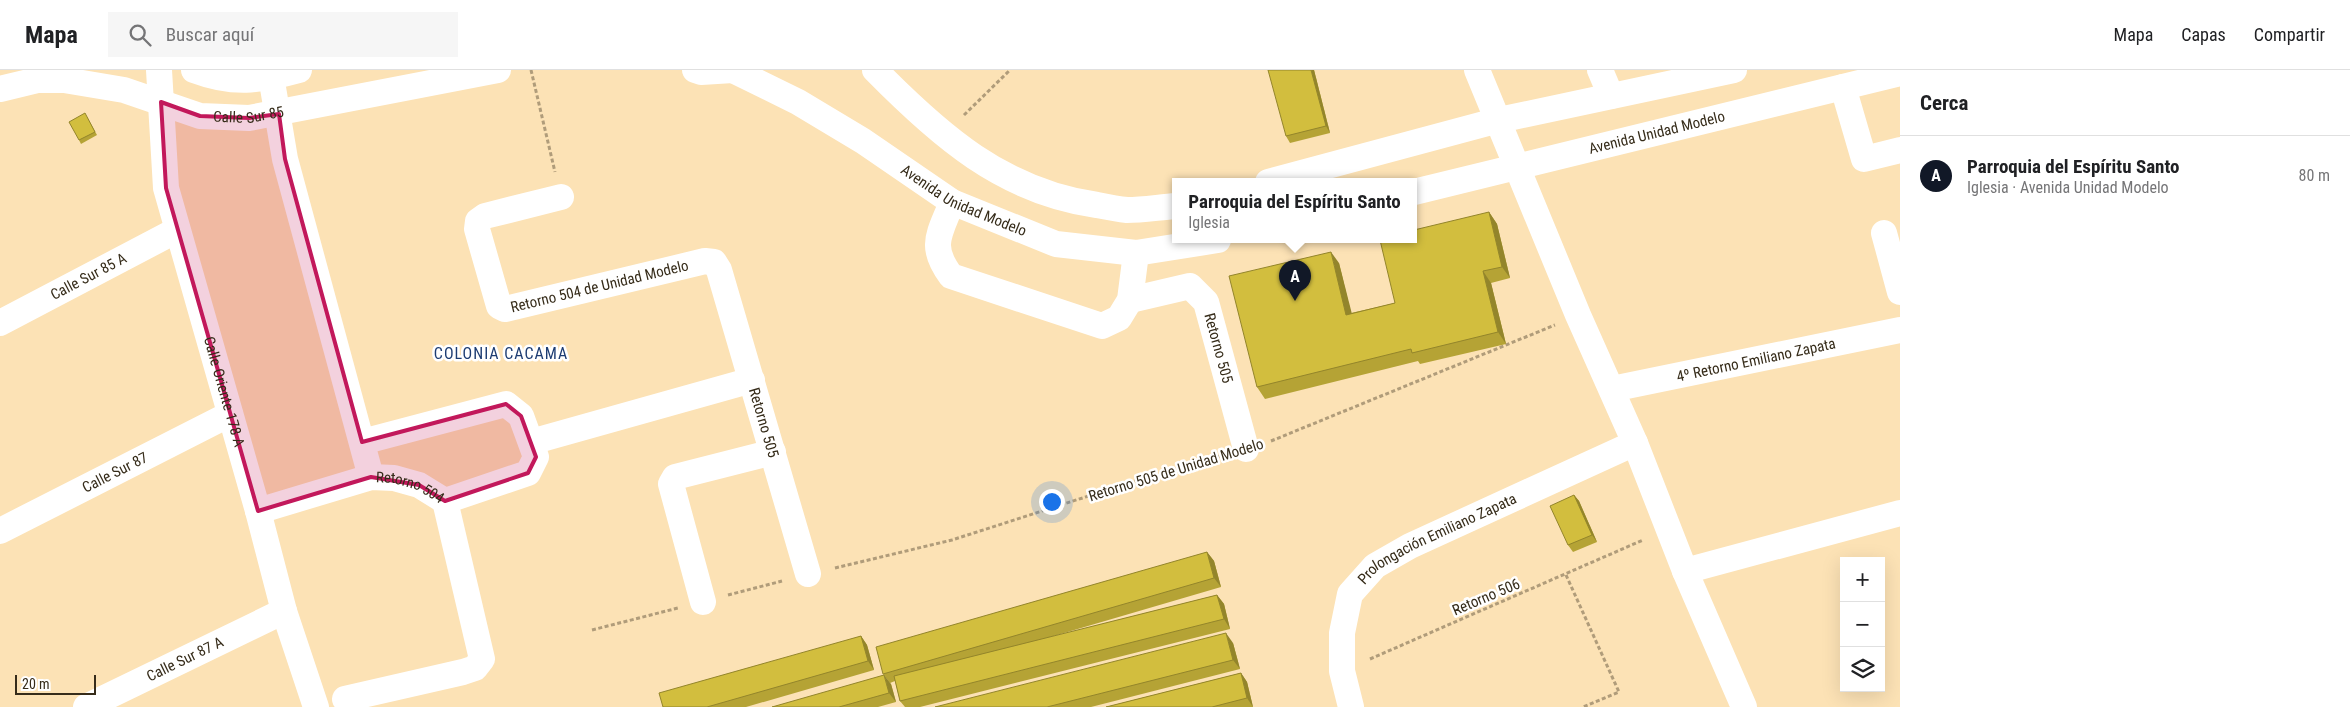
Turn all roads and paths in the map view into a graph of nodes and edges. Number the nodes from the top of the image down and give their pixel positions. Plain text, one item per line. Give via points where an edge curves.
1 (160, 70) edge
2 (194, 70) edge
3 (299, 70) edge
4 (498, 70) edge
5 (532, 70) edge
6 (695, 70) edge
7 (733, 70) edge
8 (875, 70) edge
9 (1010, 70) edge
10 (1477, 70) edge
11 (1600, 70) edge
12 (1732, 70) edge
13 (1900, 73) edge
14 (271, 74) edge
15 (89, 77) edge
16 (1843, 88) junction
17 (0, 89) edge
18 (1611, 96) junction
19 (161, 102) junction
20 (279, 114) junction
21 (1499, 120) junction
22 (944, 135) junction
23 (1900, 150) edge
24 (1516, 167) junction
25 (1283, 178) edge
26 (1417, 191) edge
27 (562, 197) joint
28 (952, 202) junction
29 (1172, 206) edge
30 (177, 230) junction
31 (1884, 233) dead end
32 (1198, 243) edge
33 (1136, 252) junction
34 (719, 270) joint
35 (1900, 292) edge
36 (1130, 300) junction
37 (1578, 315) junction
38 (0, 323) edge
39 (1900, 330) edge
40 (752, 380) junction
41 (1612, 389) junction
42 (230, 414) junction
43 (362, 442) junction
44 (531, 442) junction
45 (1635, 443) junction
46 (1246, 449) junction
47 (773, 452) junction
48 (371, 477) junction
49 (445, 501) junction
50 (258, 511) junction
51 (1900, 513) edge
52 (0, 531) edge
53 (1639, 542) dead end
54 (1685, 571) junction
55 (808, 574) junction
56 (1566, 575) junction
57 (703, 602) junction
58 (284, 611) junction
59 (592, 630) dead end
60 (1342, 672) junction
61 (345, 699) dead end
62 (86, 707) edge
63 (316, 707) edge
64 (1351, 707) edge
65 (1583, 707) edge
66 (1744, 707) edge

1 - 19 street, Calle Oriente 178 A
2 - 14 street via 217,78 247,80
3 - 14 street
4 - 20 street, Calle Sur 85
5 - 27 path
6 - 7 street
7 - 28 street, Avenida Unidad Modelo via 798,102 863,141
8 - 22 street
9 - 22 path
10 - 21 street
11 - 18 street
12 - 18 street
13 - 16 street, Avenida Unidad Modelo
14 - 20 street
15 - 17 street, Calle Sur 85 via 37,80
15 - 19 street, Calle Sur 85
16 - 23 street via 1864,159
16 - 24 street, Avenida Unidad Modelo
18 - 21 street
19 - 20 street, Calle Sur 85 via 200,116 249,118
19 - 30 street, Calle Oriente 178 A via 166,188
20 - 43 street via 285,159
21 - 24 street
21 - 25 street
22 - 29 street via 980,162 1029,188 1075,202 1126,210
24 - 26 street, Avenida Unidad Modelo
24 - 37 street
27 - 34 street, Retorno 504 de Unidad Modelo via 485,216 478,221 477,229 500,306 505,309 705,261 714,262
28 - 33 street, Avenida Unidad Modelo via 1056,244
28 - 36 street via 936,244 940,261 951,276 1102,326 1119,318
30 - 38 street, Calle Sur 85 A
30 - 42 street, Calle Oriente 178 A
31 - 35 street
32 - 33 street, Avenida Unidad Modelo
33 - 36 street
34 - 40 street, Retorno 505
36 - 46 street, Retorno 505 via 1190,286 1206,302
37 - 41 street
37 - 46 path, Retorno 505 de Unidad Modelo
39 - 41 street, 4º Retorno Emiliano Zapata
40 - 44 street
40 - 47 street, Retorno 505
41 - 45 street
42 - 50 street, Calle Oriente 178 A
42 - 52 street, Calle Sur 87
43 - 44 street, Retorno 504 via 506,404 521,416
43 - 48 street
44 - 49 street, Retorno 504 via 536,457 528,473
45 - 54 street
45 - 60 street, Prolongación Emiliano Zapata via 1410,546 1374,566 1350,594 1342,633
46 - 55 path, Retorno 505 de Unidad Modelo via 952,540
47 - 55 street, Retorno 505
47 - 57 street via 675,477 671,484
48 - 49 street, Retorno 504 via 394,478 419,485
48 - 50 street, Retorno 504
49 - 61 street via 482,659 475,668 463,672
50 - 58 street, Calle Oriente 178 A
51 - 54 street
53 - 56 path, Retorno 506
54 - 66 street
55 - 57 path, Retorno 505 de Unidad Modelo
56 - 60 path, Retorno 506
56 - 65 path via 1619,692
57 - 59 path, Retorno 505 de Unidad Modelo
58 - 62 street, Calle Sur 87 A
58 - 63 street, Calle Oriente 178 A
60 - 64 street, Prolongación Emiliano Zapata

